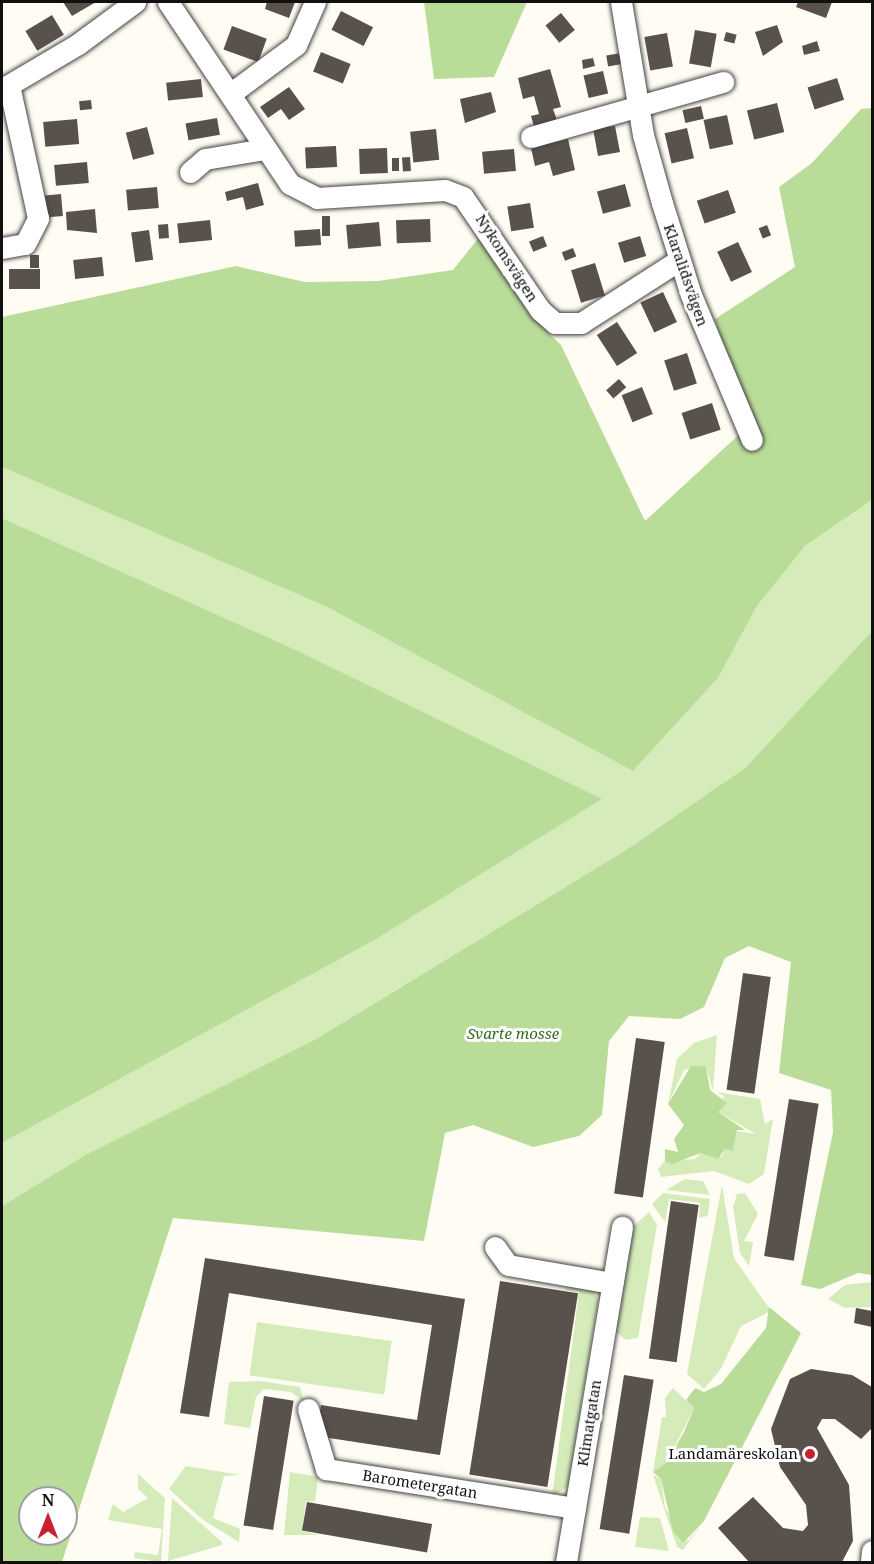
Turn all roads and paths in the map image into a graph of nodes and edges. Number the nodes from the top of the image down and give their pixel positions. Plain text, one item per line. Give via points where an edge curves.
1 (135, 2) edge
2 (168, 2) edge
3 (315, 2) edge
4 (621, 2) edge
5 (723, 82) dead end
6 (5, 87) edge
7 (230, 94) junction
8 (637, 105) junction
9 (531, 137) dead end
10 (265, 149) junction
11 (189, 172) dead end
12 (2, 248) edge
13 (679, 260) junction
14 (752, 440) dead end
15 (622, 1227) dead end
16 (495, 1247) dead end
17 (612, 1283) junction
18 (308, 1410) dead end
19 (575, 1508) junction
20 (873, 1551) edge
21 (566, 1563) edge
22 (871, 1563) edge

1 - 6 street
2 - 7 street, Nykomsvägen
3 - 7 street via 296,45
4 - 8 street, Klaralidsvägen
5 - 8 street
6 - 12 street via 38,218 25,244
7 - 10 street, Nykomsvägen
8 - 9 street
8 - 13 street, Klaralidsvägen
10 - 11 street via 205,159
10 - 13 street, Nykomsvägen via 290,184 317,198 445,190 463,197 540,310 564,326 584,322
13 - 14 street, Klaralidsvägen
15 - 17 street, Klimatgatan
16 - 17 street via 520,1276 559,1282
17 - 19 street, Klimatgatan
18 - 19 street, Barometergatan via 326,1469 529,1493
19 - 21 street, Klimatgatan
20 - 22 street

